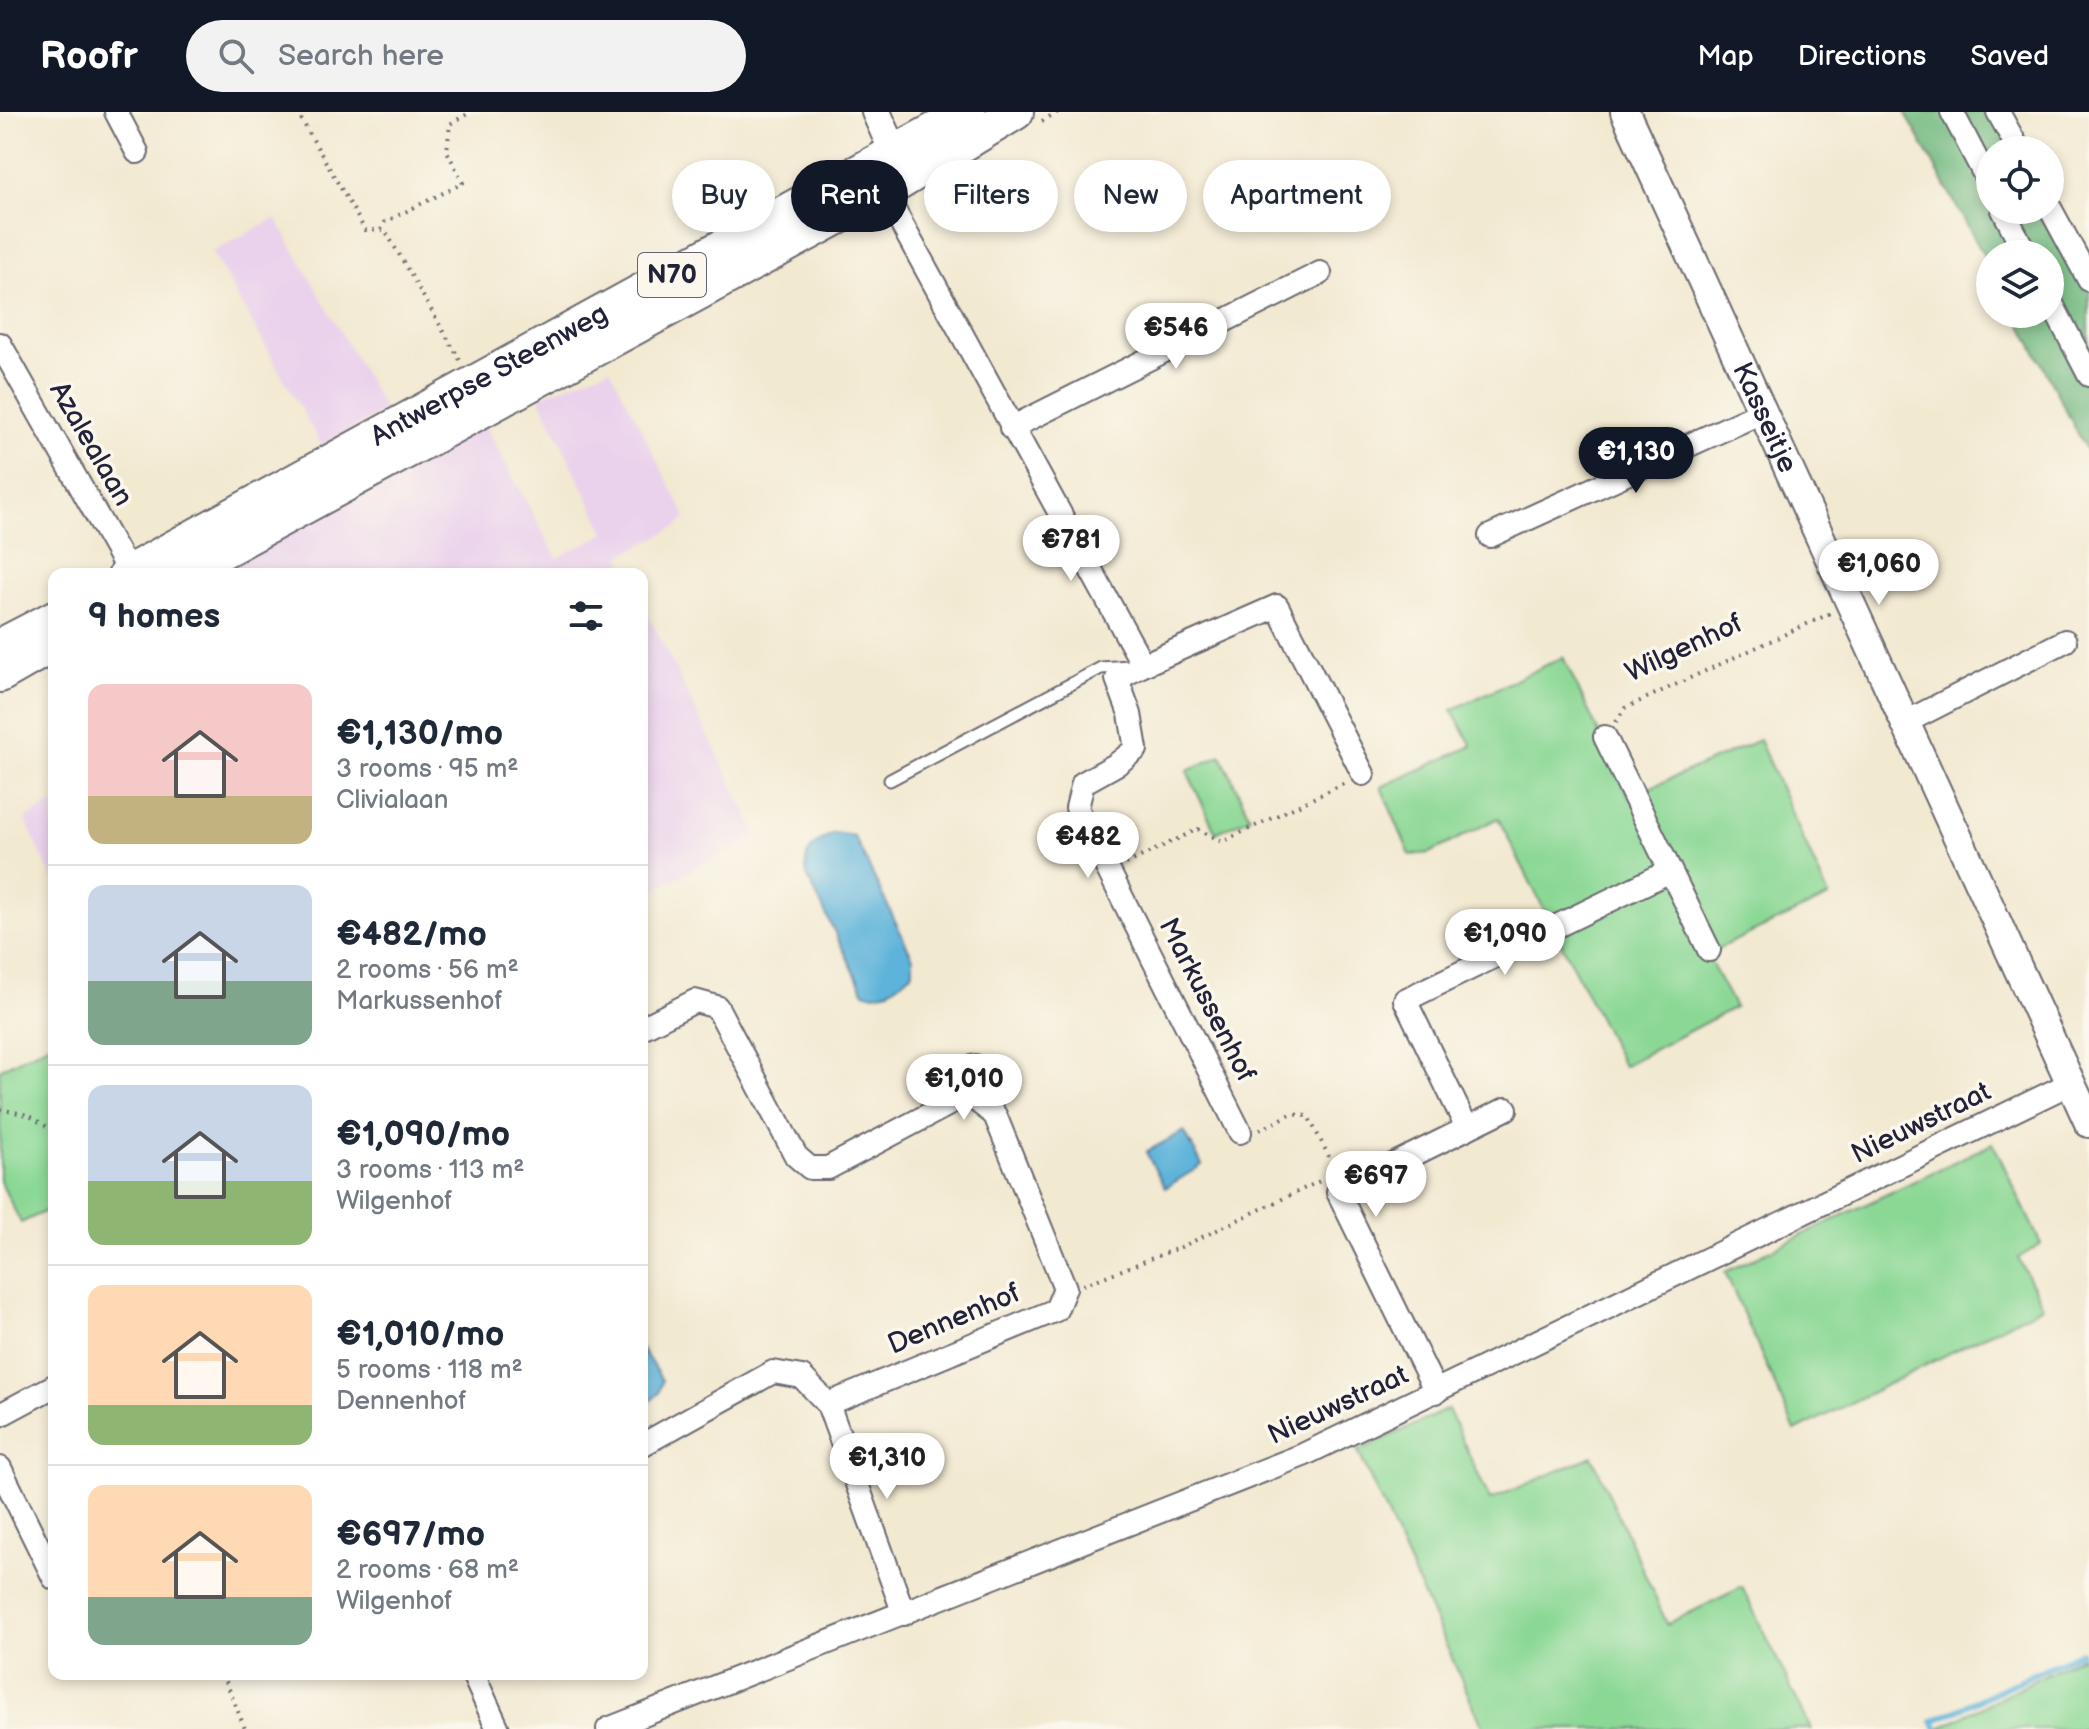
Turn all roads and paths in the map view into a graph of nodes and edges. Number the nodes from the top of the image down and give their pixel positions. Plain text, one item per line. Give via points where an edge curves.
1 (116, 112) edge
2 (297, 112) edge
3 (471, 112) edge
4 (876, 112) edge
5 (968, 112) edge
6 (1016, 112) edge
7 (1625, 112) edge
8 (1952, 112) edge
9 (1998, 112) edge
10 (2011, 136) edge
11 (137, 152) dead end
12 (1976, 158) edge
13 (886, 160) edge
14 (905, 160) edge
15 (908, 163) edge
16 (908, 212) edge
17 (791, 222) edge
18 (2059, 224) edge
19 (791, 228) edge
20 (381, 230) junction
21 (1320, 273) dead end
22 (2089, 280) edge
23 (2064, 327) edge
24 (0, 344) edge
25 (2089, 375) edge
26 (474, 383) junction
27 (1762, 412) junction
28 (1011, 428) junction
29 (1490, 536) dead end
30 (125, 568) edge
31 (137, 568) edge
32 (191, 568) edge
33 (1849, 605) junction
34 (48, 621) edge
35 (2065, 641) dead end
36 (0, 646) edge
37 (48, 647) edge
38 (1143, 665) junction
39 (0, 675) edge
40 (1904, 723) junction
41 (1605, 737) joint
42 (1363, 774) joint
43 (890, 780) dead end
44 (1670, 871) junction
45 (1110, 872) junction
46 (1709, 950) dead end
47 (648, 1025) edge
48 (975, 1066) dead end
49 (2071, 1083) junction
50 (968, 1094) junction
51 (0, 1109) edge
52 (1506, 1109) dead end
53 (2089, 1123) edge
54 (48, 1127) edge
55 (1467, 1128) junction
56 (1240, 1132) joint
57 (1065, 1288) junction
58 (48, 1389) edge
59 (1436, 1392) junction
60 (828, 1404) junction
61 (0, 1415) edge
62 (648, 1442) edge
63 (0, 1468) edge
64 (48, 1566) edge
65 (904, 1614) junction
66 (225, 1680) edge
67 (476, 1680) edge
68 (245, 1729) edge
69 (498, 1729) edge
70 (608, 1729) edge

1 - 11 street
2 - 20 path via 365,230
3 - 20 path via 450,124 447,151 463,183 385,222
4 - 13 street
5 - 14 main road, N70
6 - 15 main road, N70
7 - 27 street, Kasseitje
8 - 12 street
9 - 10 street
16 - 28 street
17 - 26 main road, Antwerpse Steenweg / N70
18 - 22 street
19 - 32 main road, Antwerpse Steenweg / N70
20 - 26 path
21 - 28 street
23 - 25 street
24 - 30 street, Azalealaan
26 - 31 main road, Antwerpse Steenweg / N70
27 - 29 street
27 - 33 street, Kasseitje
28 - 38 street
33 - 40 street, Kasseitje
33 - 41 path, Wilgenhof via 1625,708
34 - 36 main road
35 - 40 street
37 - 39 main road
38 - 42 street via 1277,606
38 - 43 lane via 1101,668
38 - 45 street, Markussenhof via 1117,679 1136,749 1083,783 1077,808
40 - 49 street, Kasseitje
41 - 44 street
42 - 45 path via 1222,842 1198,829
44 - 46 street
44 - 55 street via 1405,1000
45 - 56 street, Markussenhof
47 - 50 street via 695,1001 717,1007 796,1156 810,1168 828,1168
48 - 50 street
49 - 53 street, Kasseitje
49 - 59 street, Nieuwstraat
50 - 57 street via 995,1115
51 - 54 path via 28,1115
52 - 55 street
55 - 59 street via 1338,1192
56 - 57 path via 1252,1133 1291,1114 1308,1116 1338,1172 1181,1247
57 - 60 street, Dennenhof via 1056,1310
58 - 61 street
59 - 65 street, Nieuwstraat via 1234,1484
60 - 62 street via 802,1377 773,1372
60 - 65 street
63 - 64 street
65 - 70 street, Nieuwstraat
66 - 68 path
67 - 69 street

